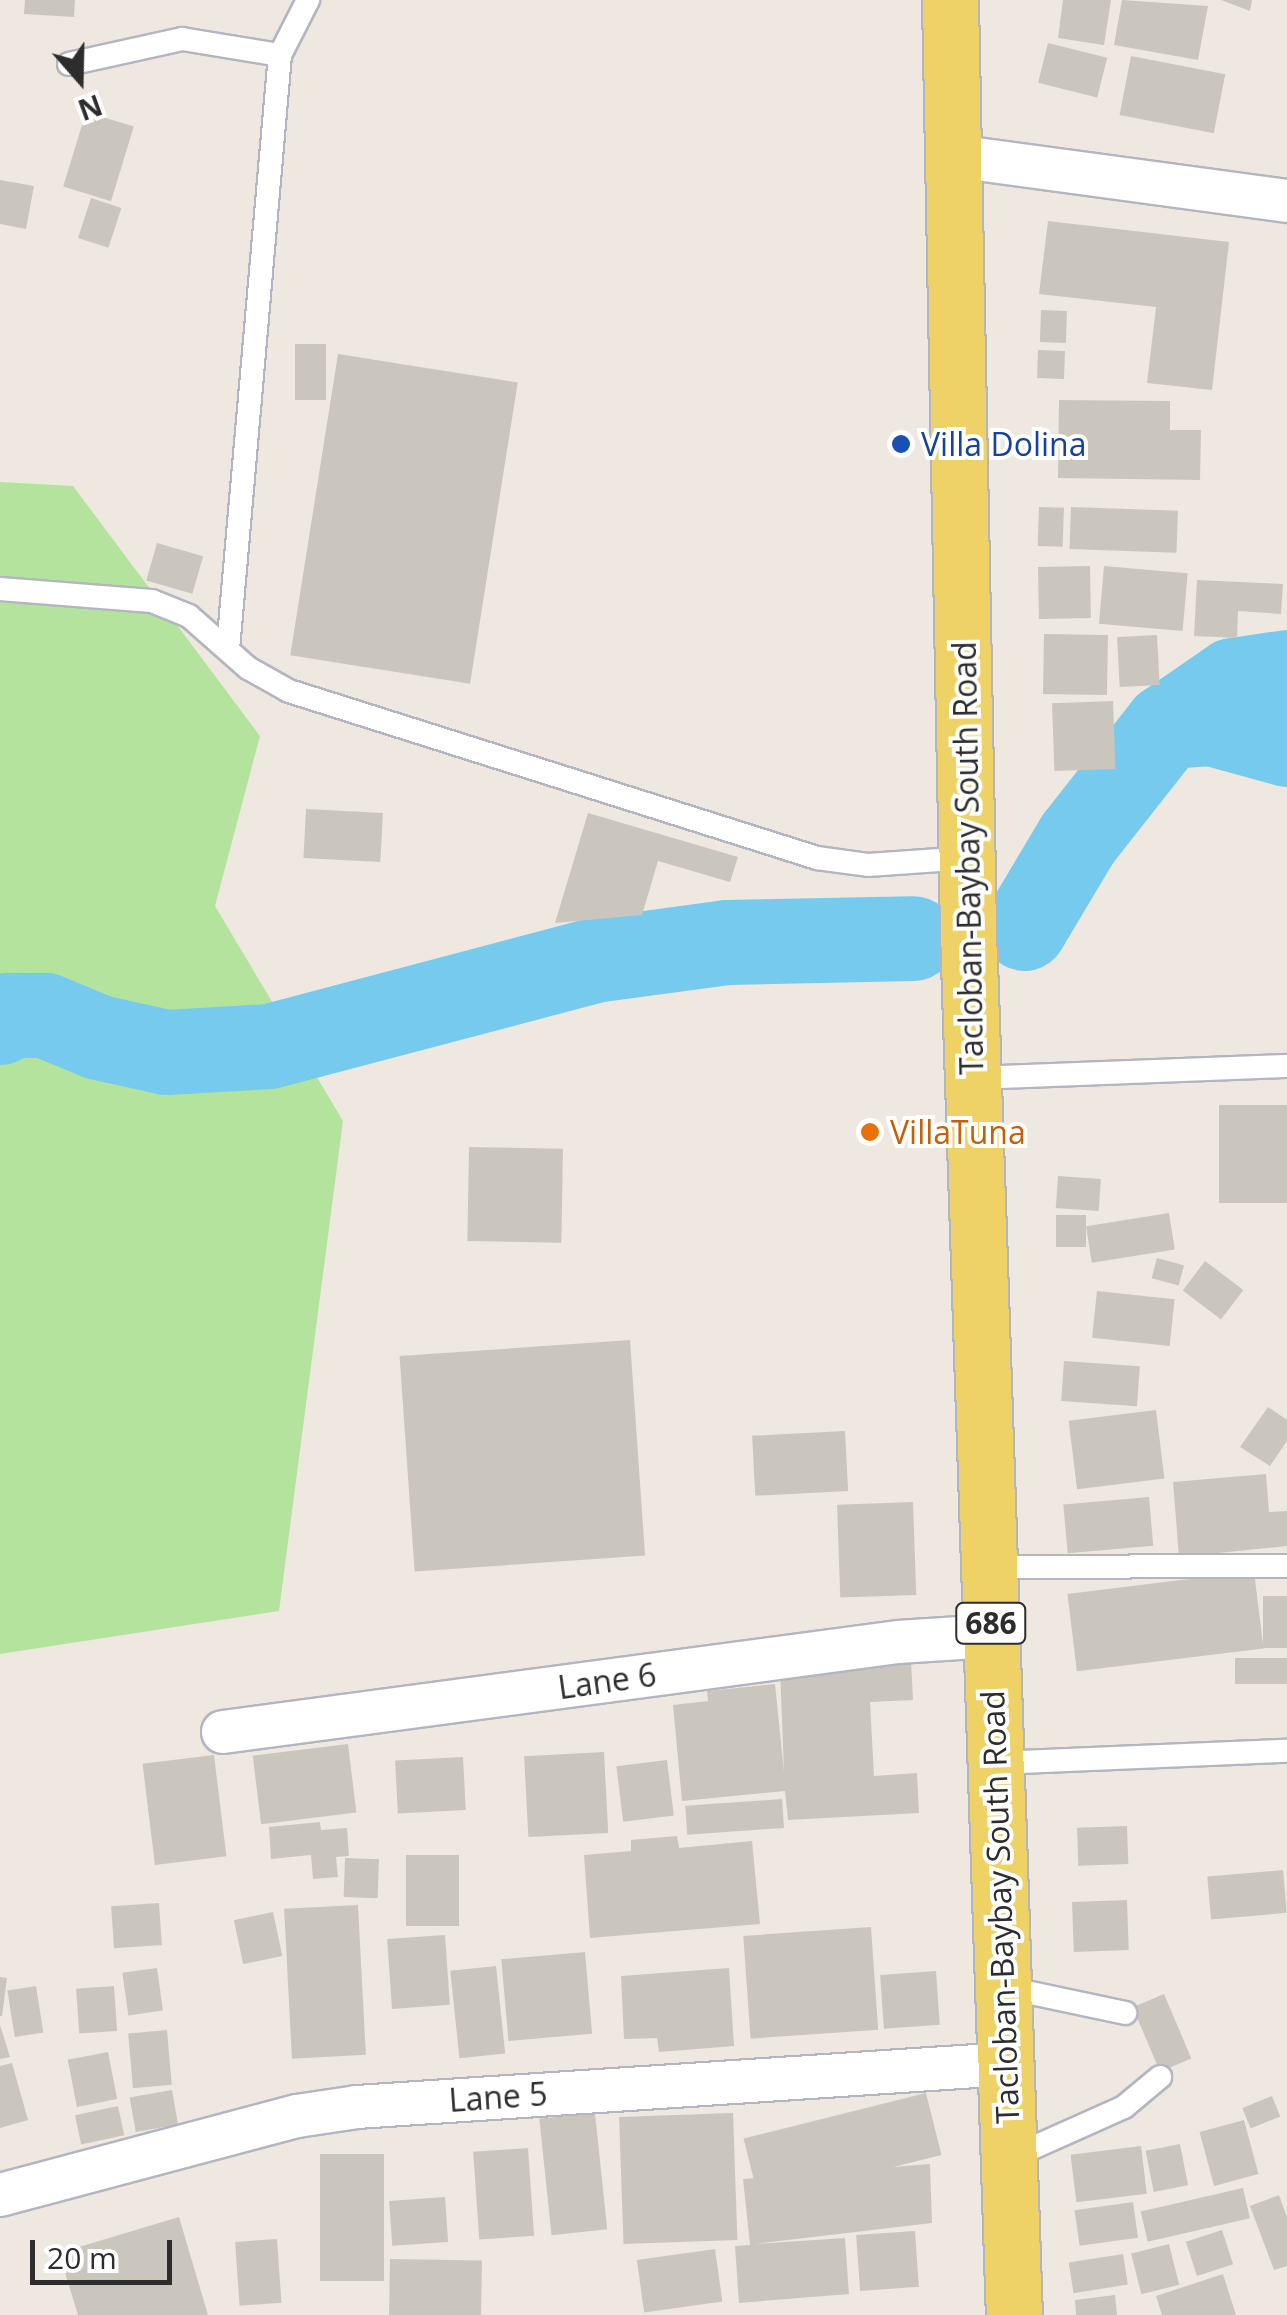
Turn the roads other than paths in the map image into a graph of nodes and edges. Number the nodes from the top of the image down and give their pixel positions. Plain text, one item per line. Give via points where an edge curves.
1 (308, 0) edge
2 (950, 0) edge
3 (280, 55) junction
4 (70, 64) dead end
5 (955, 156) junction
6 (1287, 201) edge
7 (0, 588) edge
8 (228, 649) junction
9 (968, 858) junction
10 (1287, 1066) edge
11 (973, 1078) junction
12 (989, 1566) junction
13 (1287, 1566) edge
14 (991, 1636) junction
15 (223, 1732) dead end
16 (1287, 1751) edge
17 (996, 1763) junction
18 (1003, 1987) junction
19 (1125, 2012) dead end
20 (1006, 2064) junction
21 (1160, 2078) dead end
22 (1008, 2159) junction
23 (0, 2194) edge
24 (1014, 2315) edge

1 - 3 lane
2 - 5 main road, Tacloban-Baybay South Road / 686
3 - 4 lane via 182,39
3 - 8 lane
5 - 6 street
5 - 9 main road, Tacloban-Baybay South Road / 686
7 - 8 lane via 152,600 189,616
8 - 9 lane via 289,692 816,858 868,865
9 - 11 main road, Tacloban-Baybay South Road / 686
10 - 11 lane
11 - 12 main road, Tacloban-Baybay South Road / 686
12 - 13 lane
12 - 14 main road, Tacloban-Baybay South Road / 686
14 - 15 street, Lane 6 via 898,1642
14 - 17 main road, Tacloban-Baybay South Road / 686
16 - 17 lane
17 - 18 main road, Tacloban-Baybay South Road / 686
18 - 19 lane
18 - 20 main road, Tacloban-Baybay South Road / 686
20 - 22 main road, Tacloban-Baybay South Road / 686
20 - 23 street, Lane 5 via 357,2107 297,2116
21 - 22 lane via 1124,2107
22 - 24 main road, Tacloban-Baybay South Road / 686

